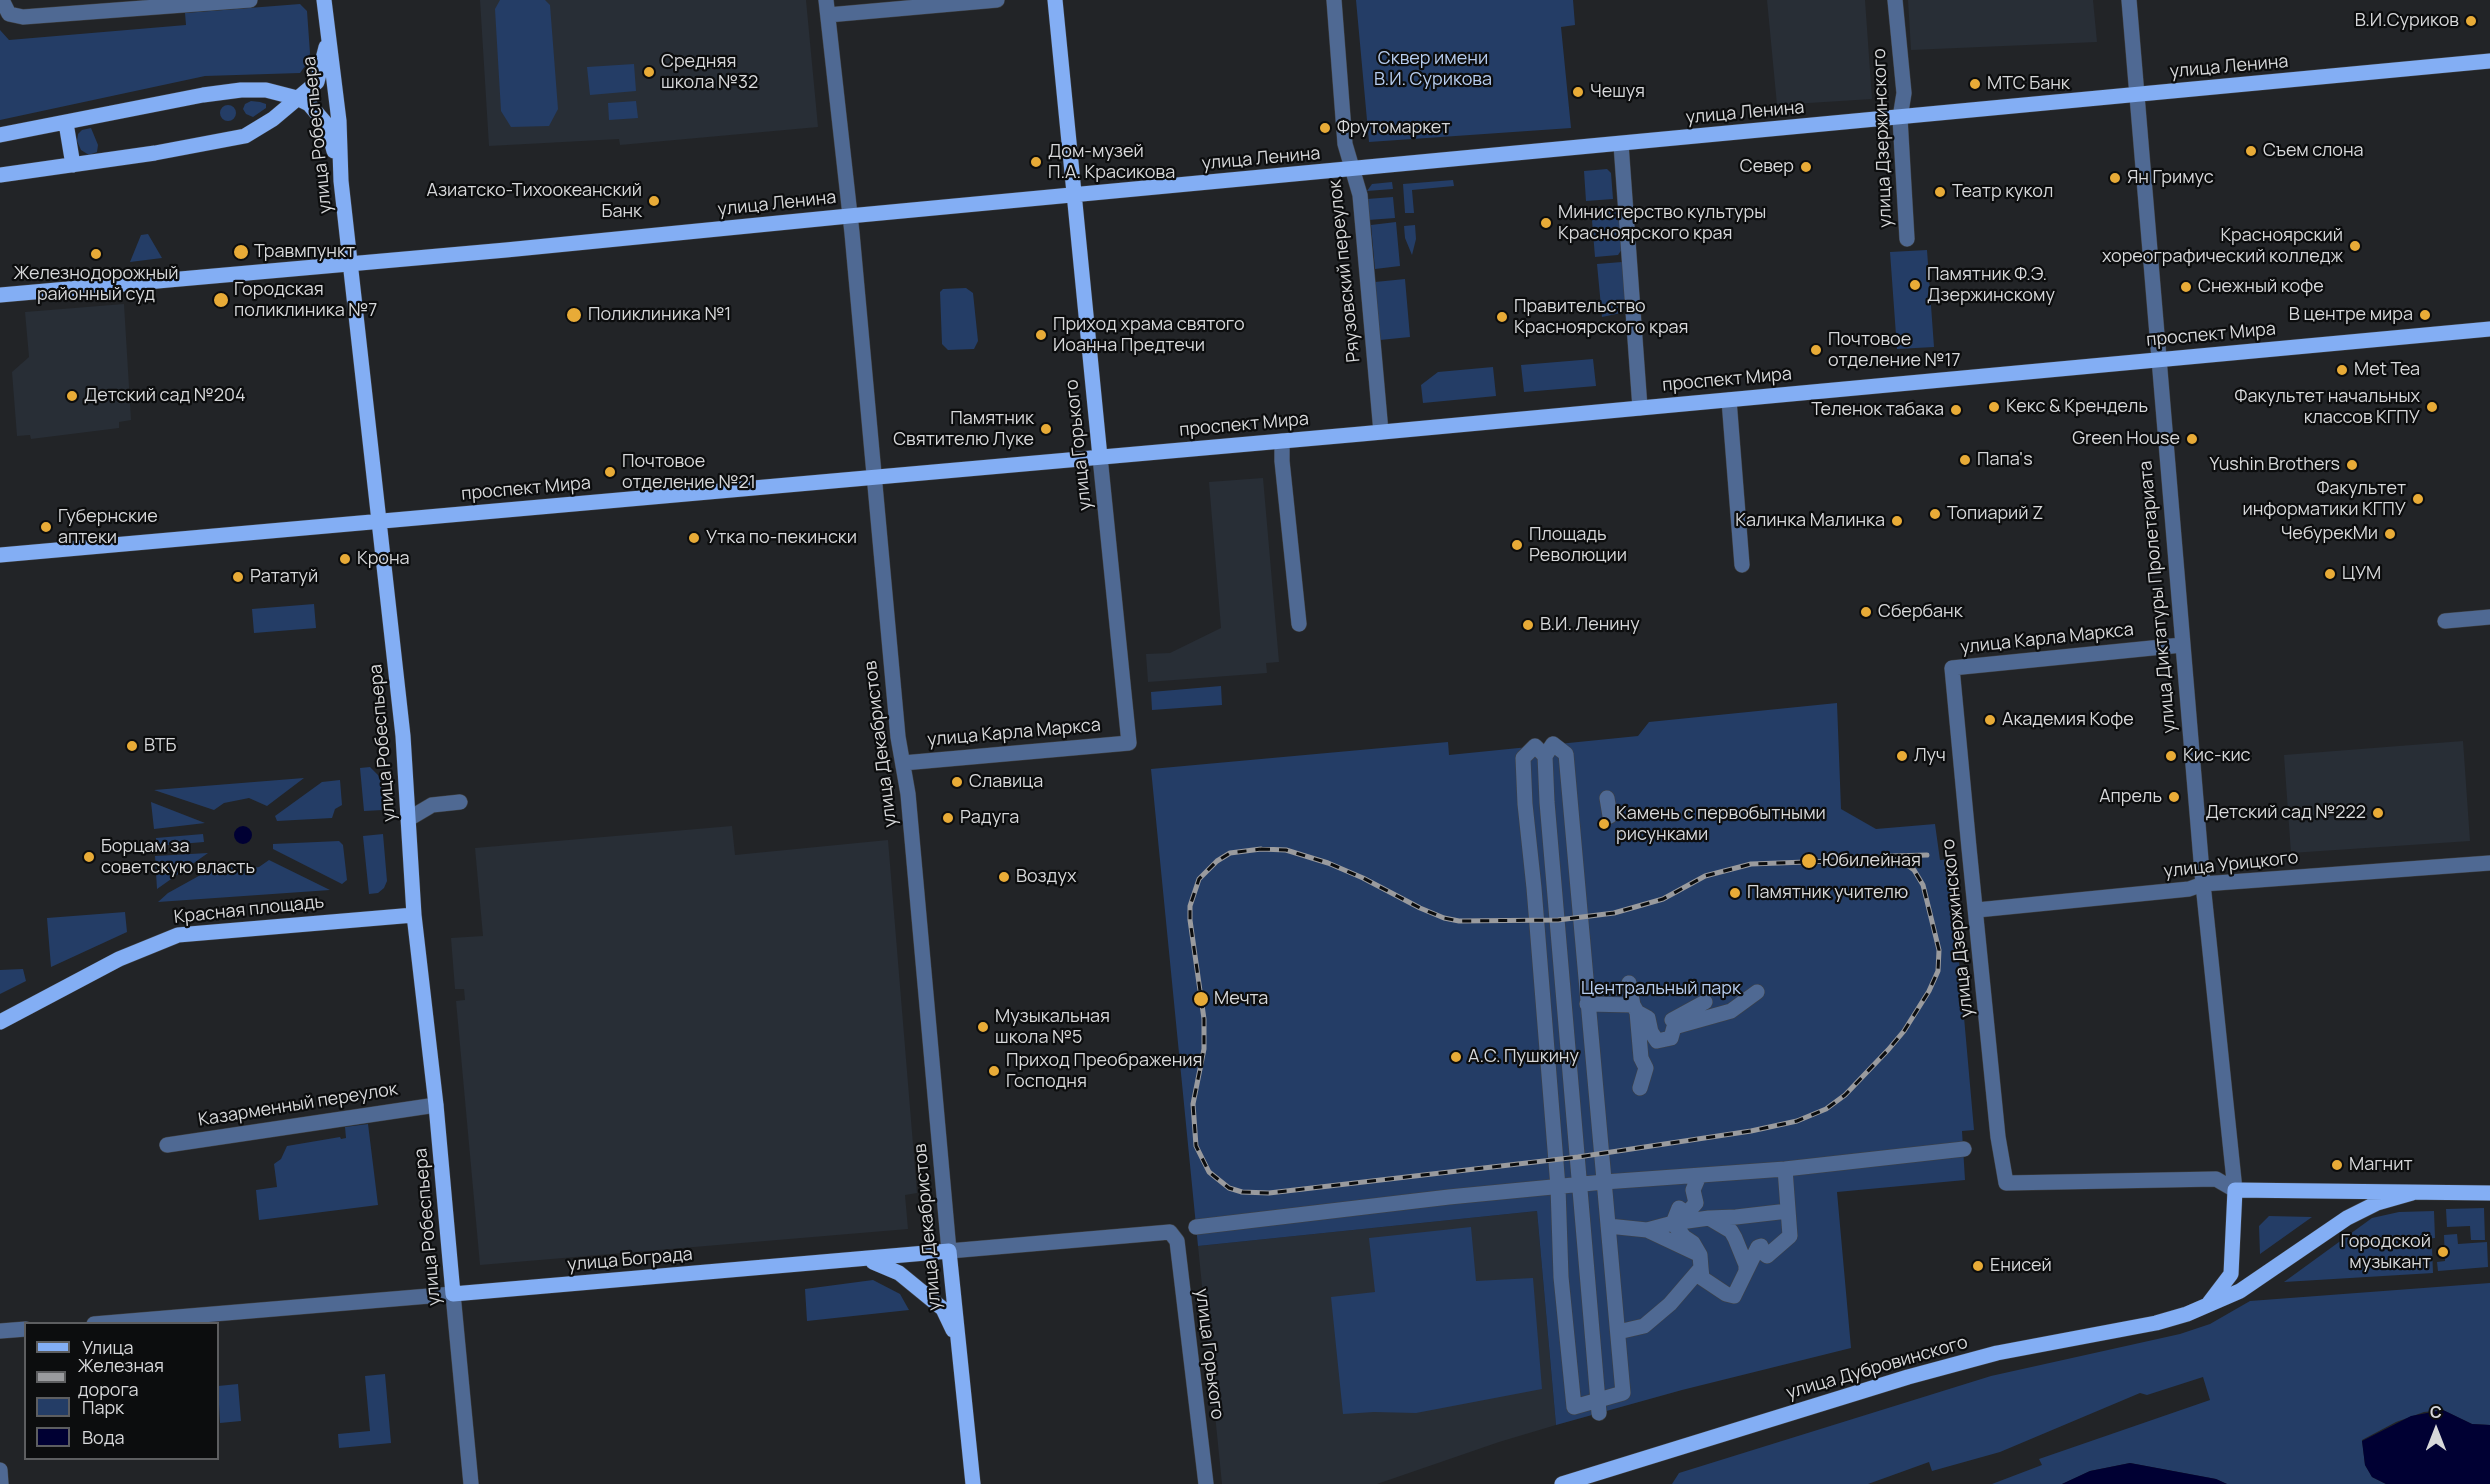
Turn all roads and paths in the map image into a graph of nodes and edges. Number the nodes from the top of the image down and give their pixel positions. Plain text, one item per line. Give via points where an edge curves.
1 (2, 0) edge
2 (250, 0) edge
3 (324, 0) edge
4 (998, 0) edge
5 (1055, 0) edge
6 (1334, 0) edge
7 (1895, 0) edge
8 (2129, 0) edge
9 (827, 8) edge
10 (327, 35) junction
11 (2490, 62) edge
12 (2135, 95) junction
13 (297, 98) junction
14 (1900, 118) junction
15 (66, 123) junction
16 (4, 135) edge
17 (1621, 144) junction
18 (73, 165) junction
19 (1354, 169) junction
20 (8, 174) edge
21 (341, 181) junction
22 (1074, 196) junction
23 (849, 216) junction
24 (1907, 239) dead end
25 (352, 264) junction
26 (0, 295) edge
27 (2490, 328) edge
28 (2158, 360) junction
29 (1729, 400) junction
30 (1640, 408) junction
31 (1381, 432) junction
32 (1282, 441) junction
33 (1100, 458) junction
34 (874, 478) junction
35 (380, 522) junction
36 (0, 555) edge
37 (1742, 565) dead end
38 (2490, 617) edge
39 (2445, 621) dead end
40 (1299, 624) dead end
41 (2182, 645) junction
42 (1952, 668) joint
43 (1129, 743) joint
44 (1545, 756) junction
45 (903, 763) junction
46 (1606, 798) dead end
47 (460, 802) dead end
48 (1610, 816) dead end
49 (410, 818) junction
50 (2490, 863) edge
51 (2203, 884) junction
52 (1977, 910) junction
53 (414, 915) junction
54 (1629, 983) dead end
55 (1756, 992) dead end
56 (1587, 1004) junction
57 (1640, 1012) junction
58 (0, 1022) edge
59 (1673, 1023) junction
60 (1657, 1041) junction
61 (1646, 1068) junction
62 (1640, 1088) dead end
63 (436, 1105) junction
64 (167, 1145) dead end
65 (1964, 1149) dead end
66 (1785, 1169) junction
67 (1699, 1176) junction
68 (1605, 1182) junction
69 (2006, 1183) joint
70 (1580, 1185) junction
71 (1558, 1187) junction
72 (2235, 1190) junction
73 (2412, 1193) junction
74 (2490, 1193) edge
75 (1788, 1211) junction
76 (1708, 1218) junction
77 (1673, 1223) junction
78 (1608, 1226) junction
79 (1196, 1227) dead end
80 (1647, 1230) junction
81 (1170, 1232) joint
82 (949, 1251) junction
83 (863, 1260) junction
84 (1700, 1262) junction
85 (1746, 1270) junction
86 (453, 1294) junction
87 (2207, 1305) junction
88 (106, 1322) edge
89 (24, 1329) edge
90 (0, 1331) edge
91 (1618, 1332) junction
92 (958, 1340) junction
93 (1598, 1406) junction
94 (0, 1470) edge
95 (2, 1484) edge
96 (471, 1484) edge
97 (973, 1484) edge
98 (1206, 1484) edge
99 (1562, 1484) edge

1 - 2 street via 9,14 23,17
3 - 10 main road, улица Робеспьера
4 - 9 street
5 - 22 main road, улица Горького
6 - 19 street, Ряузовский переулок via 1345,144
7 - 14 street, улица Дзержинского via 1904,93
8 - 12 street, улица Диктатуры Пролетариата
9 - 23 street, улица Декабристов
10 - 13 main road via 317,82
10 - 21 main road, улица Робеспьера via 339,121
11 - 12 main road, улица Ленина
12 - 14 main road, улица Ленина
12 - 28 street, улица Диктатуры Пролетариата
13 - 15 main road via 266,90 240,90
13 - 18 main road via 273,119 245,135
13 - 21 main road via 309,104 327,125
14 - 17 main road, улица Ленина
14 - 24 street, улица Дзержинского
15 - 16 main road
15 - 18 main road
17 - 19 main road, улица Ленина
17 - 30 street
18 - 20 main road
19 - 22 main road, улица Ленина
19 - 31 street, Ряузовский переулок via 1360,195
21 - 25 main road, улица Робеспьера
22 - 23 main road, улица Ленина
22 - 33 main road, улица Горького
23 - 25 main road, улица Ленина
23 - 34 street, улица Декабристов
25 - 26 main road, улица Ленина
25 - 35 main road, улица Робеспьера
27 - 28 main road, проспект Мира
28 - 29 main road, проспект Мира
28 - 41 street, улица Диктатуры Пролетариата
29 - 30 main road, проспект Мира
29 - 37 street
30 - 31 main road, проспект Мира
31 - 32 main road, проспект Мира
32 - 33 main road, проспект Мира
32 - 40 street
33 - 34 main road, проспект Мира
33 - 43 street, улица Горького
34 - 35 main road, проспект Мира
34 - 45 street, улица Декабристов
35 - 36 main road, проспект Мира
35 - 49 main road, улица Робеспьера
38 - 39 street
41 - 42 street, улица Карла Маркса
41 - 51 street, улица Диктатуры Пролетариата
42 - 52 street, улица Дзержинского
43 - 45 street, улица Карла Маркса
44 - 56 street via 1553,744 1566,754
44 - 70 street
44 - 71 street via 1535,746 1524,758 1525,804
45 - 82 street, улица Декабристов
46 - 48 street
47 - 49 street via 432,805
49 - 53 main road, улица Робеспьера
50 - 51 street, улица Урицкого
51 - 52 street, улица Урицкого via 2189,889
51 - 72 street, улица Диктатуры Пролетариата
52 - 69 street, улица Дзержинского via 1998,1137
53 - 58 main road, Красная площадь via 178,934 118,959
53 - 63 main road, улица Робеспьера
54 - 57 street
55 - 59 street via 1731,1011 1701,1009
56 - 57 street
56 - 68 street
57 - 59 street via 1671,1017
57 - 60 street
57 - 61 street via 1641,1058
59 - 60 street via 1671,1038
60 - 61 street
61 - 62 street
63 - 64 street, Казарменный переулок
63 - 86 main road, улица Робеспьера
65 - 66 street
66 - 67 street
66 - 75 street
67 - 68 street
67 - 77 street via 1694,1190 1696,1203 1687,1213 1679,1208
68 - 70 street
68 - 78 street
69 - 72 street, улица Дубровинского via 2216,1179
70 - 71 street
70 - 93 street
71 - 79 street
71 - 93 street via 1561,1277 1574,1407
72 - 73 main road, улица Дубровинского
72 - 87 main road via 2231,1274
73 - 74 main road, улица Дубровинского
73 - 87 main road, улица Дубровинского via 2377,1203 2347,1218 2240,1291
75 - 76 street
75 - 85 street via 1790,1236 1767,1257 1758,1247
76 - 77 street
76 - 85 street via 1731,1231 1740,1246
77 - 80 street
77 - 84 street via 1693,1243
78 - 80 street
78 - 91 street
80 - 84 street
81 - 82 street, улица Бограда
81 - 98 street, улица Горького via 1177,1240
82 - 83 main road, улица Бограда
82 - 92 main road, улица Декабристов
83 - 86 main road, улица Бограда
83 - 92 main road via 899,1273 943,1309
84 - 85 street via 1702,1278 1734,1296
84 - 91 street via 1670,1304 1644,1326
86 - 88 street, улица Бограда
86 - 96 street, улица Робеспьера
87 - 99 main road, улица Дубровинского via 2156,1323 1997,1353 1908,1377
89 - 90 street
91 - 93 street via 1623,1393
92 - 97 main road, улица Декабристов
94 - 95 street

